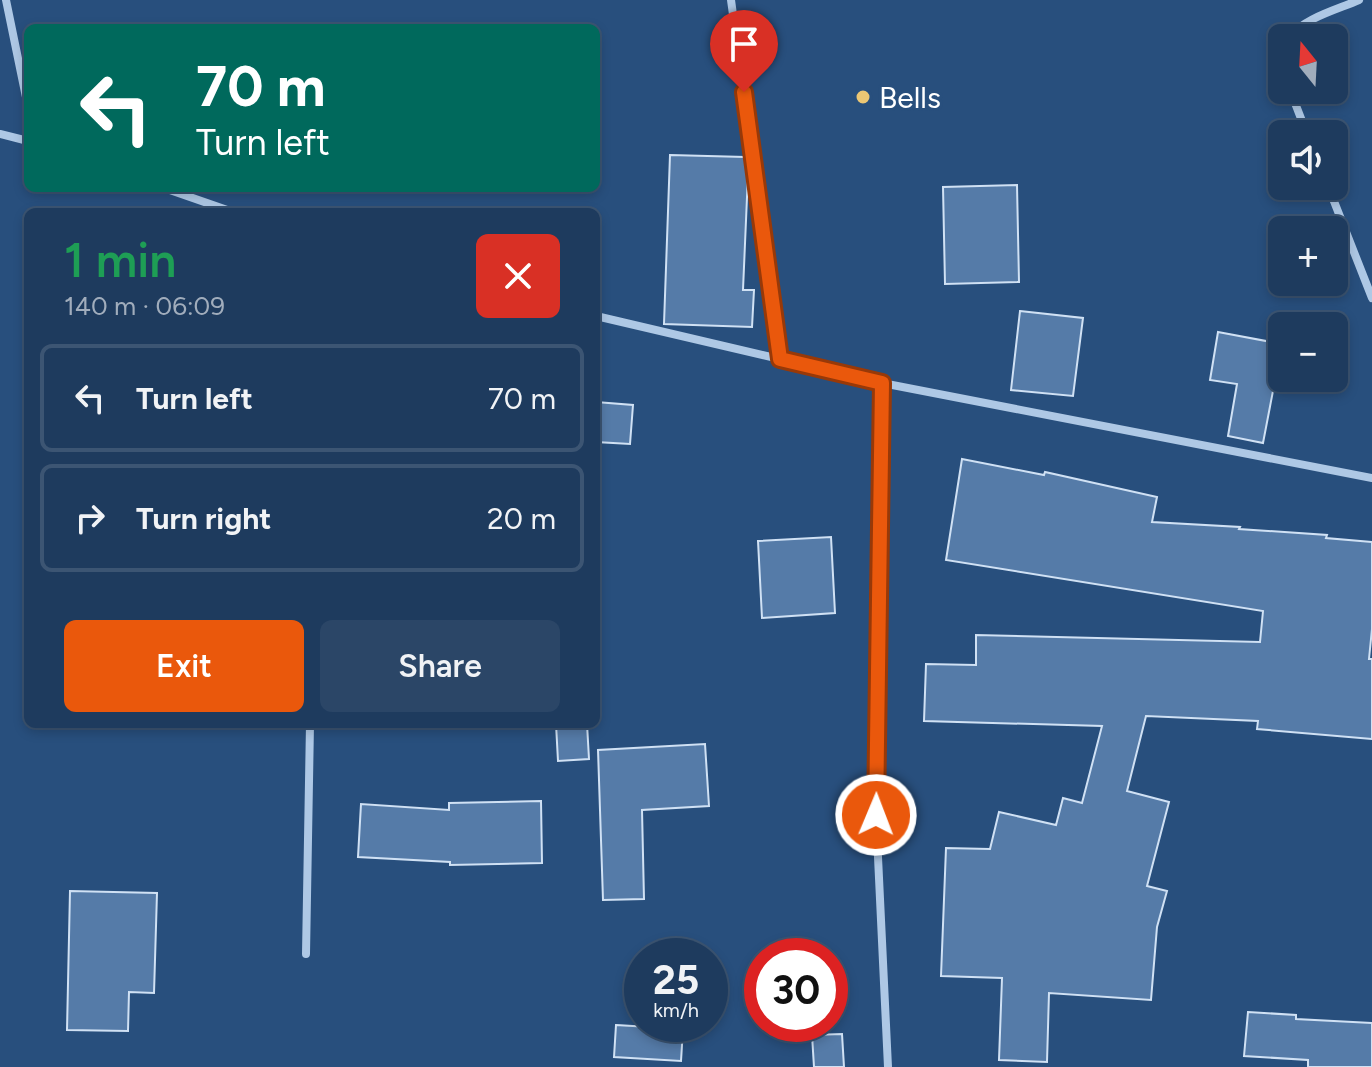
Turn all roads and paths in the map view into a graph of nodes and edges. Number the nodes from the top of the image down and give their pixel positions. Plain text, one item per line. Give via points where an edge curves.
1 (6, 0) edge
2 (731, 0) edge
3 (1359, 0) edge
4 (1306, 24) edge
5 (24, 88) edge
6 (0, 134) edge
7 (24, 140) edge
8 (176, 192) edge
9 (1334, 200) edge
10 (222, 208) edge
11 (1372, 298) edge
12 (600, 317) edge
13 (780, 359) junction
14 (882, 383) junction
15 (1372, 478) edge
16 (310, 728) edge
17 (306, 954) dead end
18 (888, 1067) edge

1 - 5 street
2 - 13 street
3 - 4 street
6 - 7 street
8 - 10 street
9 - 11 street
12 - 13 street
13 - 14 street
14 - 15 street
14 - 18 street via 876,815
16 - 17 street

